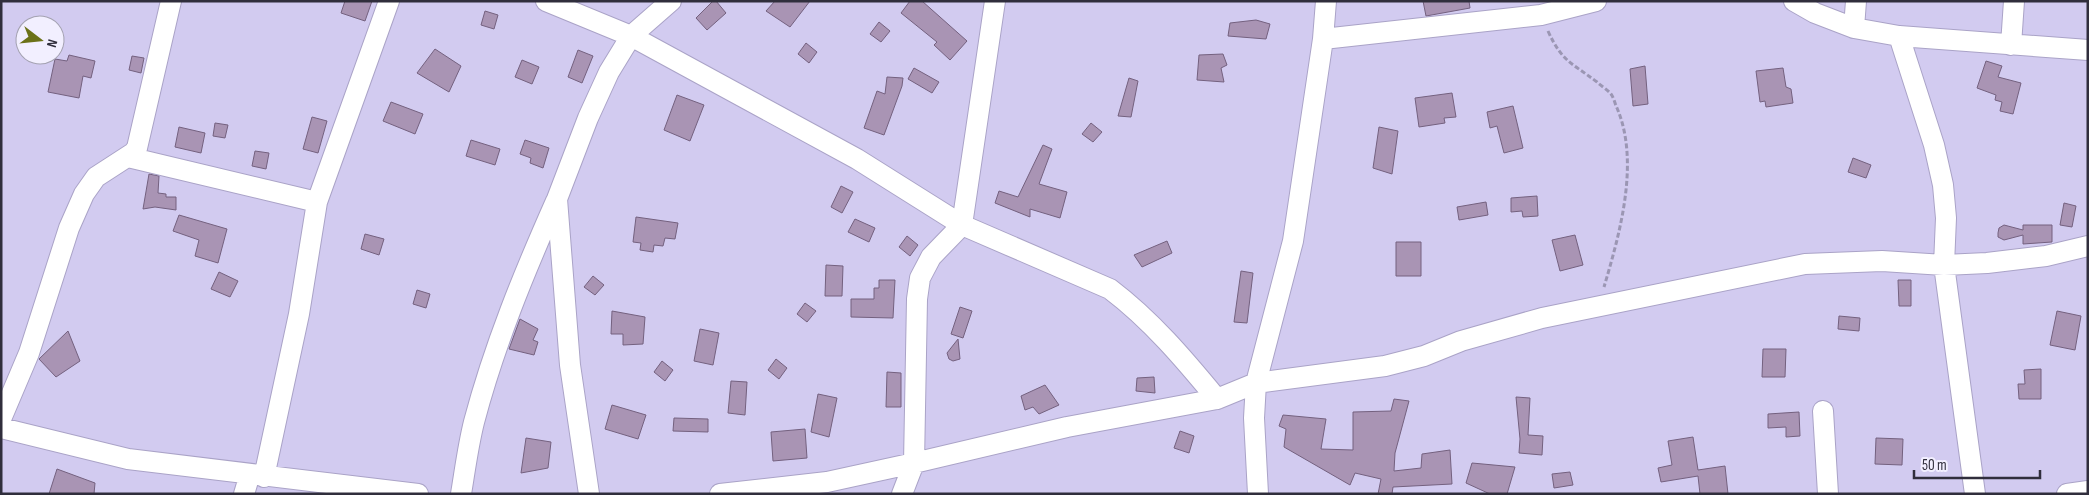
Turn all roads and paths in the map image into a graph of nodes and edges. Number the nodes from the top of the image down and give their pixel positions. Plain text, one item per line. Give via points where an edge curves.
1 (171, 1) edge
2 (390, 1) edge
3 (546, 1) edge
4 (671, 1) edge
5 (995, 1) edge
6 (1326, 1) edge
7 (1596, 1) edge
8 (1794, 1) edge
9 (1856, 1) edge
10 (2014, 1) edge
11 (1541, 15) junction
12 (1854, 28) junction
13 (630, 36) junction
14 (1898, 36) junction
15 (1323, 39) junction
16 (2011, 45) junction
17 (2088, 50) edge
18 (128, 157) junction
19 (557, 199) junction
20 (318, 202) junction
21 (962, 225) junction
22 (2088, 246) edge
23 (1944, 265) junction
24 (1598, 306) junction
25 (1256, 382) junction
26 (1217, 399) junction
27 (1824, 411) dead end
28 (1, 418) edge
29 (1, 428) edge
30 (914, 463) junction
31 (257, 475) junction
32 (2088, 491) edge
33 (244, 494) edge
34 (418, 494) edge
35 (461, 494) edge
36 (588, 494) edge
37 (720, 494) edge
38 (902, 494) edge
39 (1258, 494) edge
40 (1828, 494) edge
41 (1975, 494) edge
42 (2067, 494) edge

1 - 18 street via 137,148
2 - 20 street
3 - 13 street
4 - 13 street
5 - 21 street
6 - 15 street
7 - 11 street
8 - 12 street
9 - 12 street
10 - 16 street
11 - 15 street
11 - 24 path via 1557,50 1611,94 1623,127 1626,190 1616,247
12 - 14 street
13 - 19 street via 588,118
13 - 21 street via 856,159
14 - 16 street
14 - 23 street via 1934,145 1943,184 1946,218
15 - 25 street via 1293,242
16 - 17 street
18 - 20 street
18 - 28 street via 96,177 84,194 69,228 29,353
19 - 35 street via 518,287 486,378 473,424
19 - 36 street via 570,365
20 - 31 street via 299,314
21 - 26 street via 1110,288 1175,348
21 - 30 street via 931,257 920,278
22 - 23 street via 2046,256
23 - 24 street via 1882,261 1805,264
23 - 41 street
24 - 25 street via 1542,318 1385,366
25 - 26 street
25 - 39 street via 1254,418
26 - 30 street via 1067,427
27 - 40 street
29 - 31 street via 128,460
30 - 37 street via 826,482
30 - 38 street
31 - 33 street
31 - 34 street
32 - 42 street

